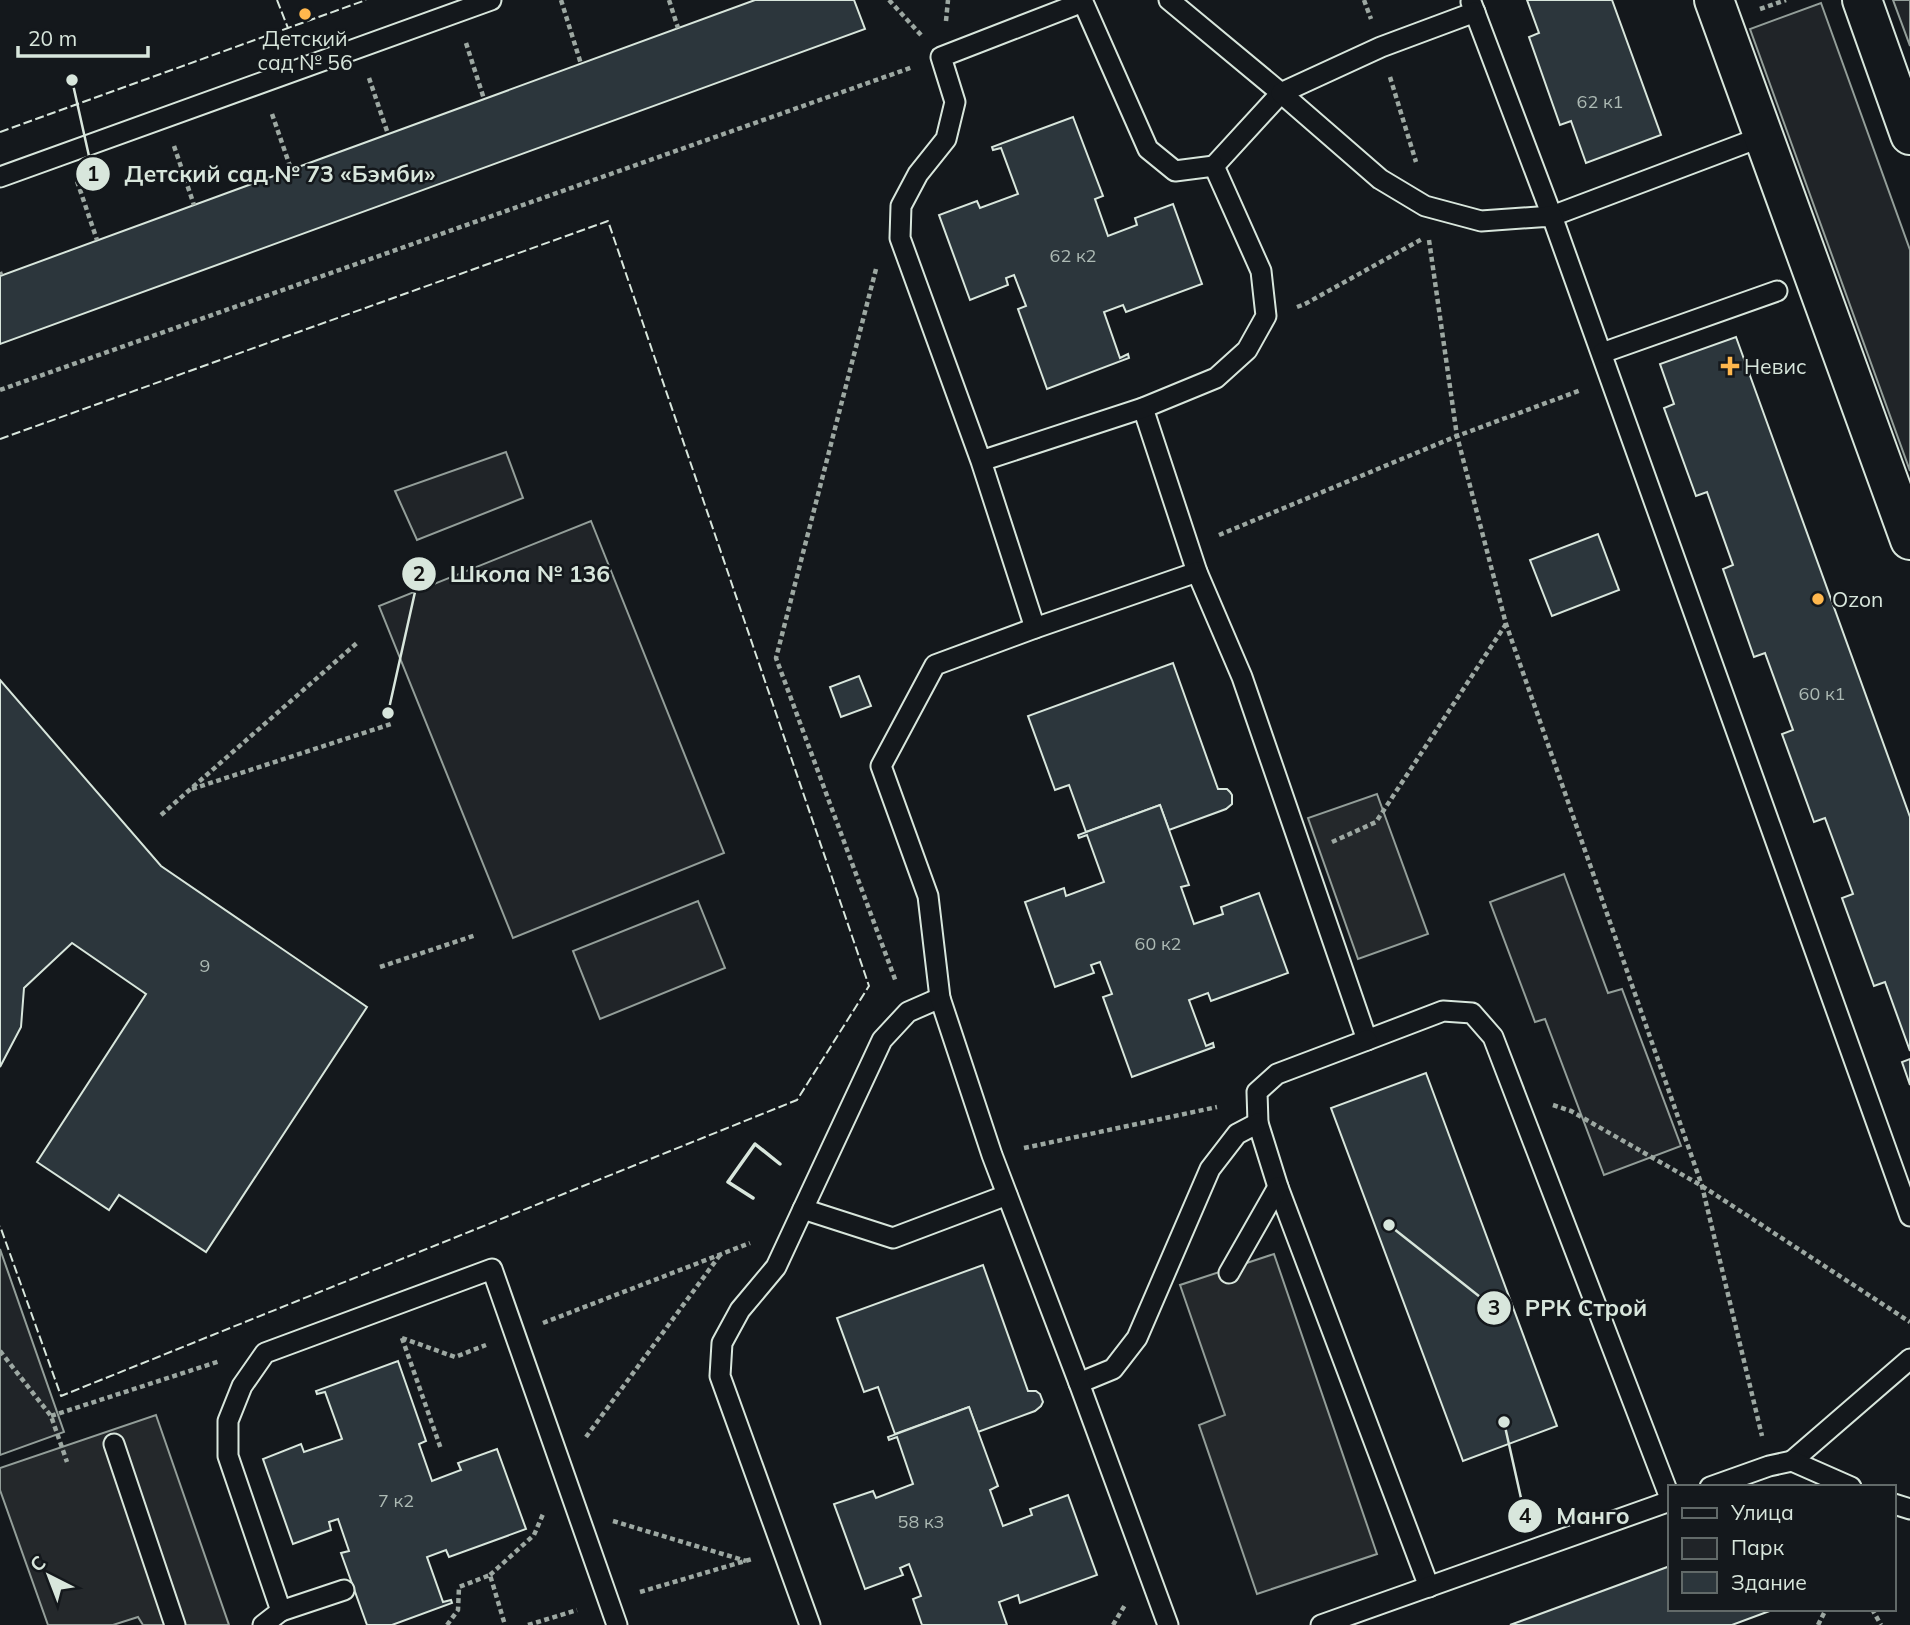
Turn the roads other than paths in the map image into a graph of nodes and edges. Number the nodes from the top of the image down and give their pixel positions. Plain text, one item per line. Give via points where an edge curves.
1 (491, 0) edge
2 (1169, 0) edge
3 (1714, 0) edge
4 (1862, 0) edge
5 (1085, 1) edge
6 (1473, 6) edge
7 (1281, 93) junction
8 (1910, 135) edge
9 (1764, 136) junction
10 (1214, 166) junction
11 (0, 177) edge
12 (1552, 216) junction
13 (1777, 291) dead end
14 (1602, 353) junction
15 (1143, 408) junction
16 (981, 461) junction
17 (1910, 540) edge
18 (1197, 572) junction
19 (1035, 628) junction
20 (940, 998) junction
21 (1367, 1040) junction
22 (1258, 1123) junction
23 (1278, 1187) junction
24 (1007, 1195) junction
25 (1910, 1216) edge
26 (799, 1218) junction
27 (1229, 1273) dead end
28 (1910, 1359) edge
29 (1079, 1383) junction
30 (114, 1444) dead end
31 (1792, 1461) junction
32 (1716, 1485) edge
33 (1846, 1485) edge
34 (1668, 1494) edge
35 (1668, 1500) edge
36 (1429, 1587) junction
37 (344, 1590) dead end
38 (281, 1611) junction
39 (175, 1625) edge
40 (263, 1625) edge
41 (617, 1625) edge
42 (810, 1625) edge
43 (1168, 1625) edge
44 (1321, 1625) edge

1 - 11 lane
2 - 7 lane
3 - 9 street
4 - 8 street
5 - 10 lane via 1148,149 1175,171
5 - 16 lane via 941,57 955,102 946,139 918,174 901,206 900,238
6 - 7 lane
6 - 12 lane
7 - 10 lane
7 - 12 lane via 1380,179 1425,206 1481,221
9 - 12 lane
9 - 17 street
10 - 15 lane via 1261,271 1266,316 1247,350 1216,378
12 - 14 lane
13 - 14 lane
14 - 25 lane
15 - 16 lane
15 - 18 lane
16 - 19 lane
18 - 19 lane
18 - 21 lane via 1242,677
19 - 20 lane via 935,665 881,766 928,896
20 - 24 lane
20 - 26 lane via 908,1012 882,1040
21 - 22 lane via 1277,1074 1257,1092
21 - 34 lane via 1443,1011 1472,1013 1493,1037
22 - 23 lane
22 - 29 lane via 1237,1134 1210,1168 1137,1338 1113,1369
23 - 27 lane
23 - 36 lane
24 - 26 lane via 893,1238
24 - 29 lane
26 - 42 lane via 776,1267 740,1310 722,1343 720,1376
28 - 31 lane
29 - 43 lane
30 - 39 lane
31 - 32 lane
31 - 33 lane
35 - 36 lane
36 - 44 lane
37 - 38 lane
38 - 40 lane
38 - 41 lane via 228,1456 228,1421 242,1386 265,1353 492,1269

